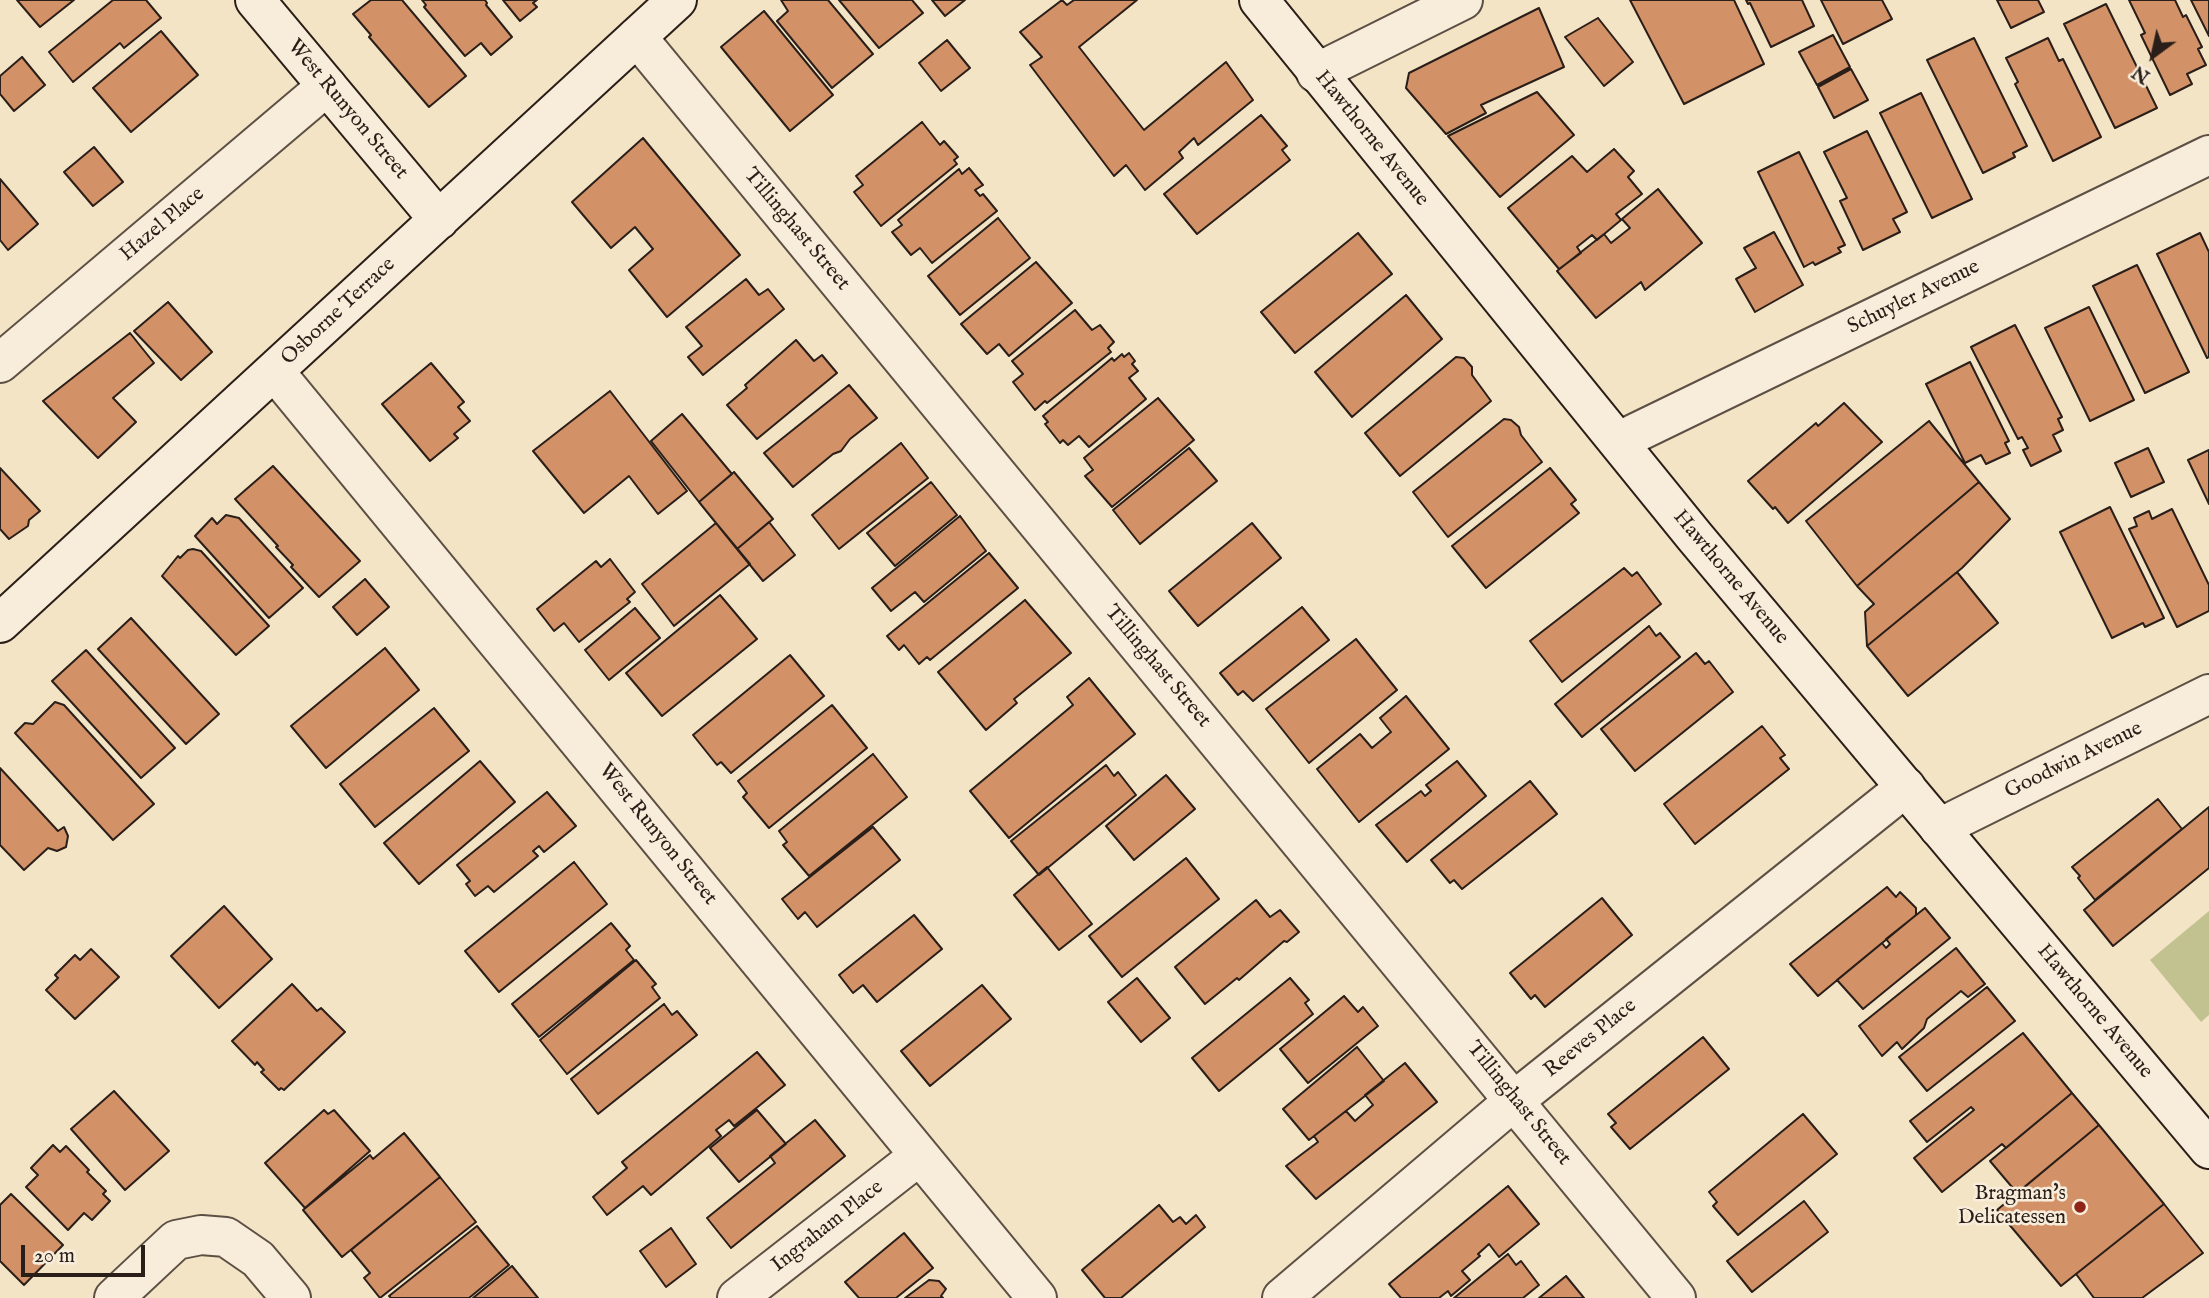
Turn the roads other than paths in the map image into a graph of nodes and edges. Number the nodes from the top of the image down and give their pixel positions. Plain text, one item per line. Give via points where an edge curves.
1 (256, 0) edge
2 (677, 0) edge
3 (1259, 0) edge
4 (1463, 0) edge
5 (637, 37) junction
6 (1316, 73) junction
7 (327, 86) junction
8 (2209, 155) edge
9 (439, 220) junction
10 (0, 363) edge
11 (275, 372) junction
12 (1619, 441) junction
13 (0, 623) edge
14 (2209, 694) edge
15 (1906, 787) junction
16 (1939, 828) junction
17 (1515, 1100) junction
18 (2209, 1149) edge
19 (919, 1156) junction
20 (114, 1298) edge
21 (290, 1298) edge
22 (737, 1298) edge
23 (1037, 1298) edge
24 (1282, 1298) edge
25 (1676, 1298) edge

1 - 7 street, West Runyon Street
2 - 5 street, Osborne Terrace
3 - 6 street, Hawthorne Avenue
4 - 6 street
5 - 9 street, Osborne Terrace
5 - 17 street, Tillinghast Street
6 - 12 street, Hawthorne Avenue
7 - 9 street, West Runyon Street
7 - 10 street, Hazel Place
8 - 12 street, Schuyler Avenue
9 - 11 street, Osborne Terrace
11 - 13 street, Osborne Terrace
11 - 19 street, West Runyon Street
12 - 15 street, Hawthorne Avenue
14 - 16 street, Goodwin Avenue
15 - 16 street, Hawthorne Avenue
15 - 17 street, Reeves Place
16 - 18 street, Hawthorne Avenue
17 - 24 street, Reeves Place
17 - 25 street, Tillinghast Street
19 - 22 street, Ingraham Place
19 - 23 street, West Runyon Street
20 - 21 street via 176,1240 201,1235 226,1237 258,1259

